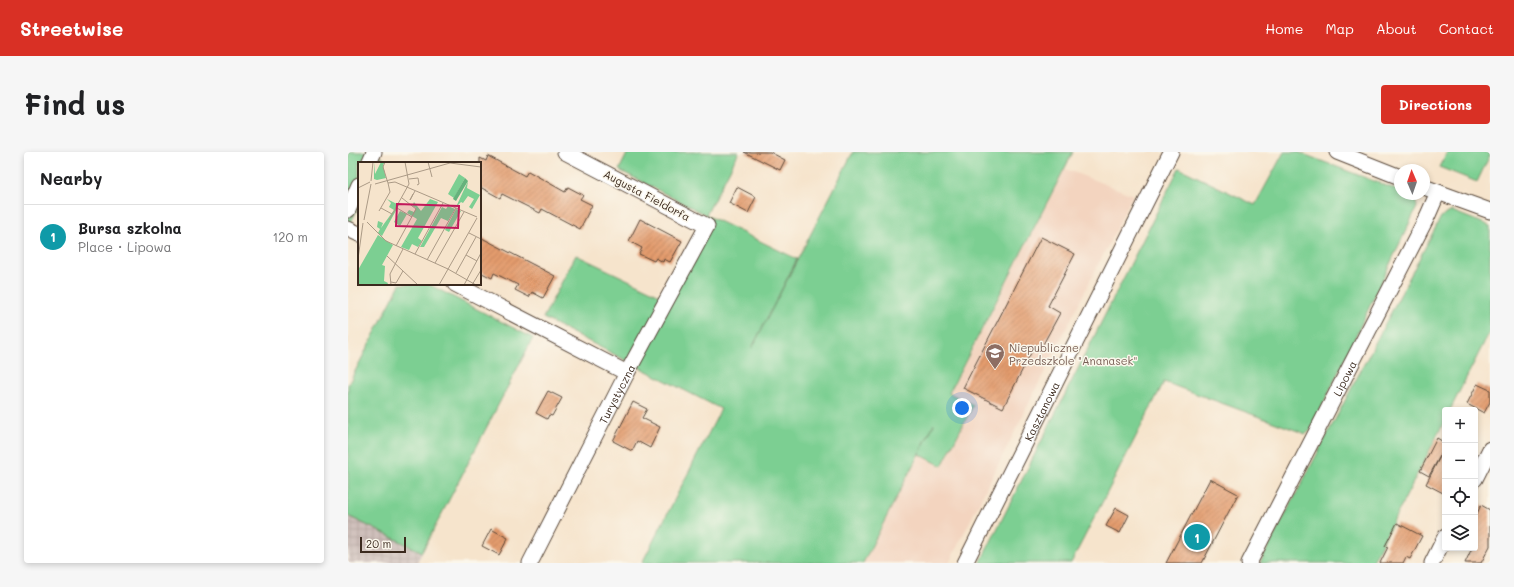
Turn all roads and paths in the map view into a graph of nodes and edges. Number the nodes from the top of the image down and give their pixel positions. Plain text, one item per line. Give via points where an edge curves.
1 (374, 152) edge
2 (565, 152) edge
3 (1171, 152) edge
4 (1337, 152) edge
5 (369, 162) edge
6 (1394, 175) edge
7 (358, 187) edge
8 (1430, 189) edge
9 (1438, 192) junction
10 (348, 210) edge
11 (1490, 211) edge
12 (707, 226) joint
13 (348, 229) edge
14 (358, 234) edge
15 (457, 285) edge
16 (627, 373) junction
17 (1490, 449) edge
18 (1478, 473) edge
19 (1442, 543) edge
20 (530, 563) edge
21 (965, 563) edge
22 (1249, 563) edge
23 (1432, 563) edge

1 - 5 street
2 - 12 street, Augusta Fieldorfa
3 - 21 street, Kasztanowa
4 - 6 street
7 - 10 street
8 - 9 street
9 - 11 street
9 - 22 street, Lipowa
12 - 16 street, Turystyczna
13 - 14 street
15 - 16 street
16 - 20 street, Turystyczna
17 - 18 street
19 - 23 street

